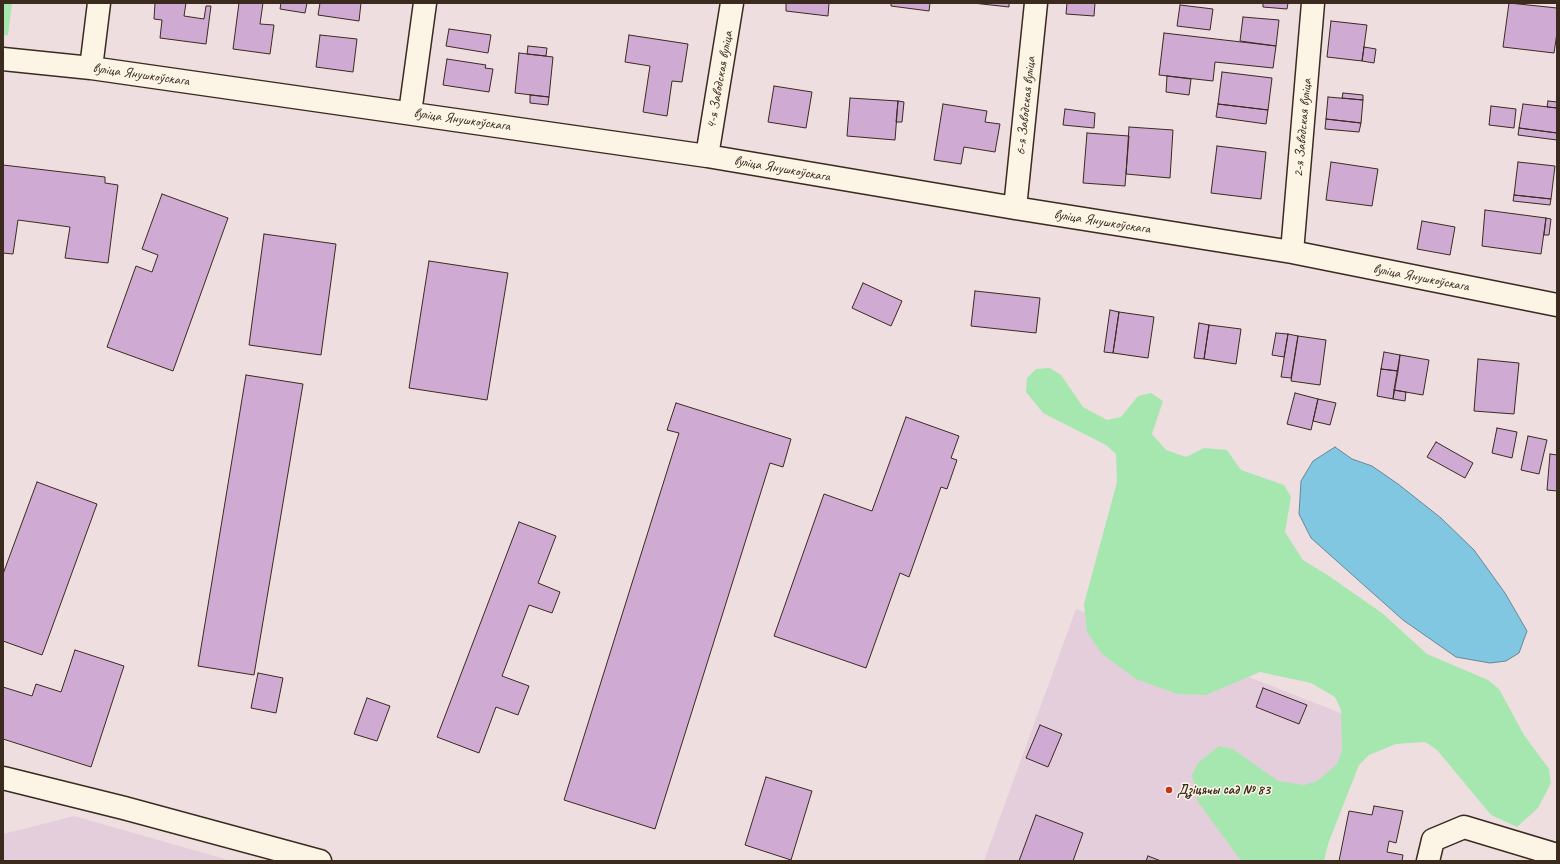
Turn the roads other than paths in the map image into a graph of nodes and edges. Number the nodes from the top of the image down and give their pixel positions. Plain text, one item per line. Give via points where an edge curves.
1 (99, 3) edge
2 (425, 3) edge
3 (732, 3) edge
4 (1036, 3) edge
5 (1313, 3) edge
6 (3, 59) edge
7 (91, 68) junction
8 (410, 113) junction
9 (707, 156) junction
10 (1015, 208) junction
11 (1292, 252) junction
12 (1557, 305) edge
13 (3, 778) edge
14 (1557, 855) edge
15 (320, 861) edge
16 (1428, 861) edge

1 - 7 street
2 - 8 street
3 - 9 street, 4-я Заводская вуліца
4 - 10 street, 6-я Заводская вуліца
5 - 11 street, 2-я Заводская вуліца
6 - 7 street, вуліца Янушкоўскага
7 - 8 street, вуліца Янушкоўскага
8 - 9 street, вуліца Янушкоўскага
9 - 10 street, вуліца Янушкоўскага
10 - 11 street, вуліца Янушкоўскага
11 - 12 street, вуліца Янушкоўскага
13 - 15 street
14 - 16 street via 1464,827 1433,840

